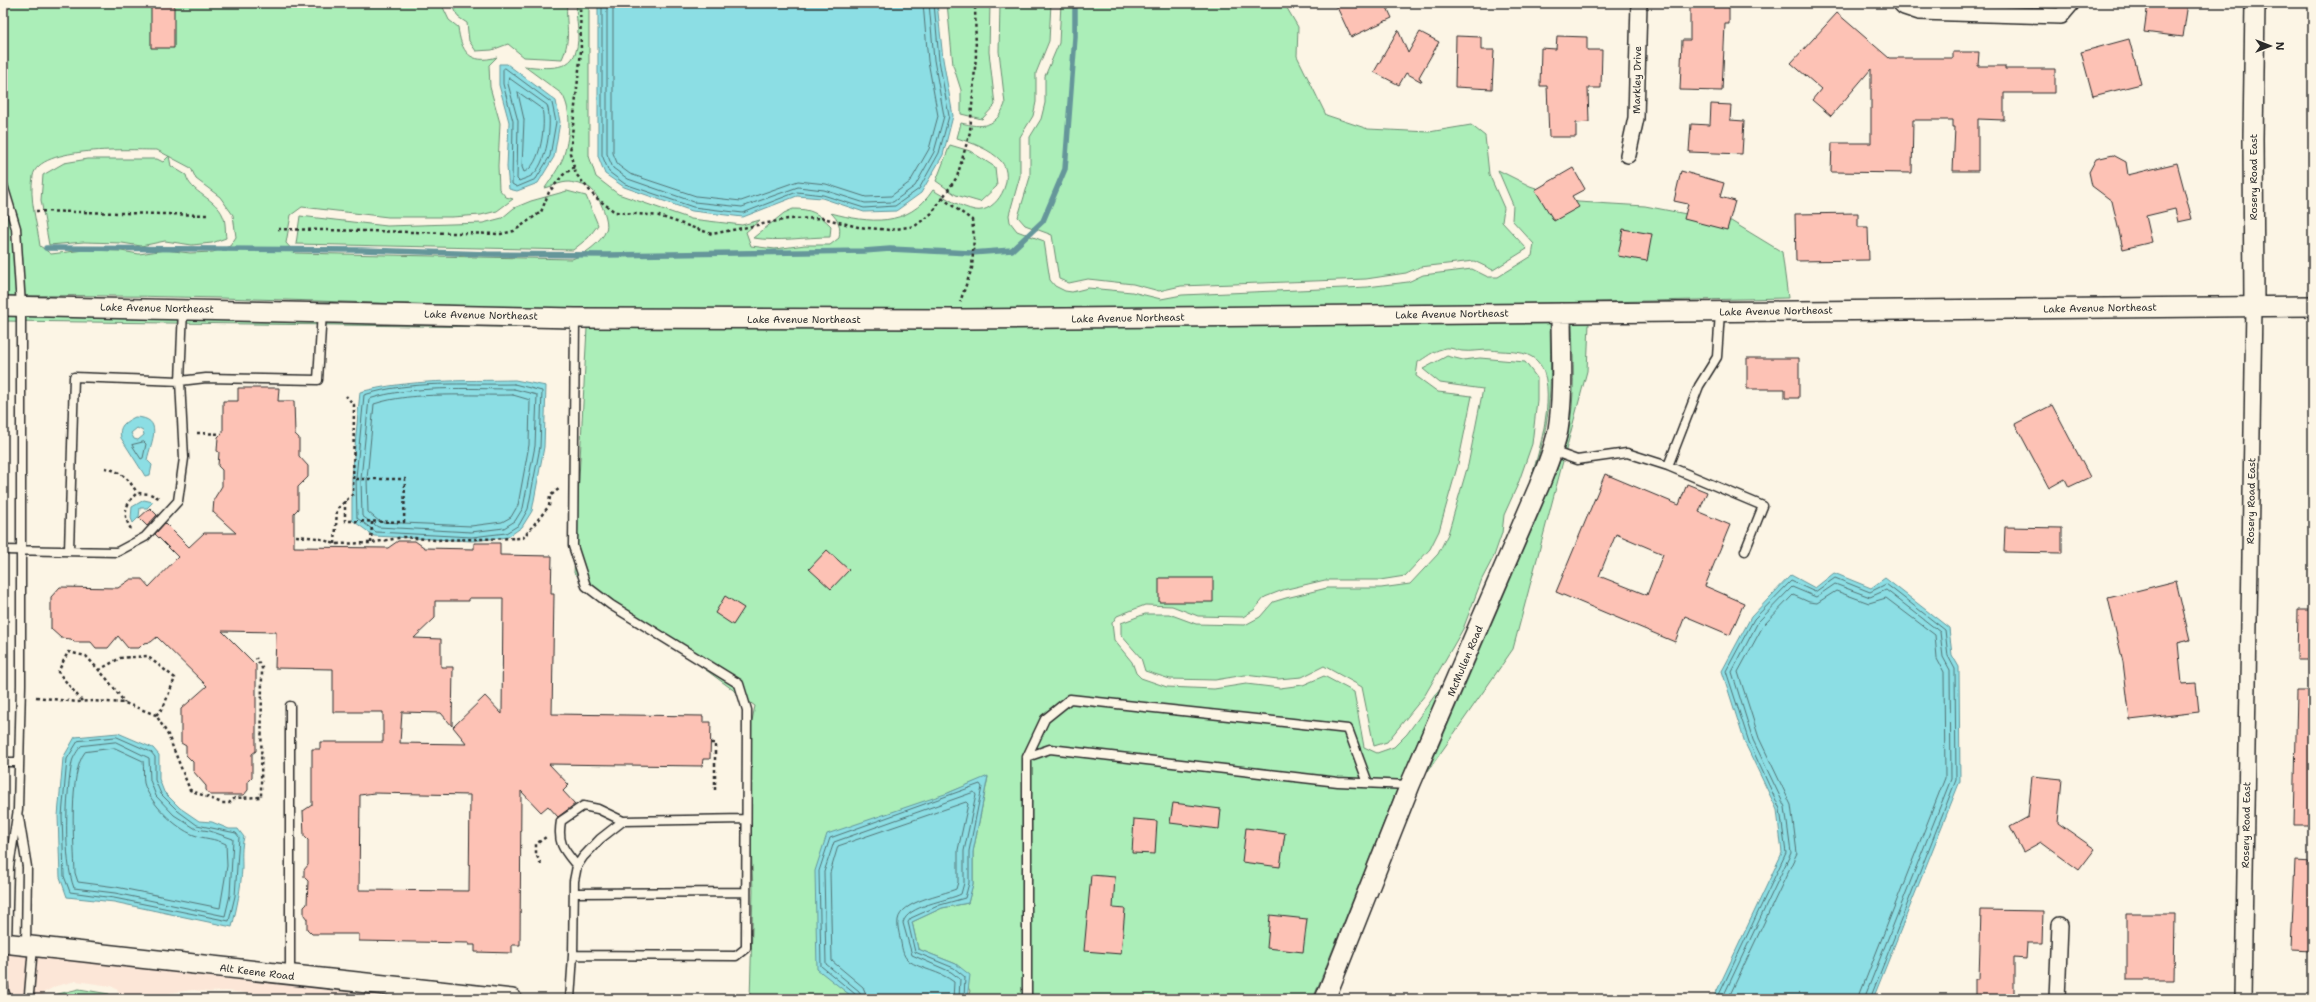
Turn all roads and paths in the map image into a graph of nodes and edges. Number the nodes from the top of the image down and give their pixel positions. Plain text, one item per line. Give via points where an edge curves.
1 (580, 3) edge
2 (975, 3) edge
3 (1639, 3) edge
4 (1900, 3) edge
5 (2072, 3) edge
6 (2255, 3) edge
7 (1628, 155) dead end
8 (574, 167) junction
9 (3, 184) edge
10 (942, 198) junction
11 (36, 211) dead end
12 (207, 215) dead end
13 (278, 229) dead end
14 (12, 306) edge
15 (2254, 306) junction
16 (2313, 306) edge
17 (959, 307) dead end
18 (183, 308) junction
19 (322, 311) junction
20 (1720, 312) junction
21 (1561, 313) junction
22 (575, 318) junction
23 (180, 381) junction
24 (346, 396) dead end
25 (197, 433) dead end
26 (222, 434) dead end
27 (1552, 450) junction
28 (1668, 466) junction
29 (105, 468) dead end
30 (354, 479) junction
31 (565, 483) dead end
32 (137, 493) junction
33 (161, 499) dead end
34 (345, 501) junction
35 (372, 522) junction
36 (131, 529) dead end
37 (296, 536) dead end
38 (371, 543) junction
39 (335, 544) junction
40 (3, 550) edge
41 (21, 551) junction
42 (70, 551) junction
43 (1745, 551) dead end
44 (256, 658) dead end
45 (99, 670) junction
46 (36, 697) dead end
47 (83, 702) junction
48 (124, 703) junction
49 (290, 706) dead end
50 (156, 715) junction
51 (711, 743) dead end
52 (1027, 757) junction
53 (3, 762) edge
54 (19, 762) junction
55 (1368, 783) junction
56 (1410, 785) junction
57 (715, 792) dead end
58 (18, 809) junction
59 (746, 819) junction
60 (622, 821) junction
61 (547, 836) dead end
62 (541, 864) dead end
63 (577, 866) junction
64 (746, 892) junction
65 (574, 893) junction
66 (2060, 925) dead end
67 (5, 944) edge
68 (30, 946) junction
69 (573, 955) junction
70 (290, 976) junction
71 (3, 977) edge
72 (7, 999) edge
73 (31, 999) edge
74 (512, 999) edge
75 (570, 999) edge
76 (1027, 999) edge
77 (1325, 999) edge
78 (2057, 999) edge
79 (2243, 999) edge

1 - 8 path via 581,52 570,153
2 - 10 path via 976,55 970,132 957,176
3 - 7 street, Markley Drive via 1636,118
4 - 5 street via 1919,12 2061,16
6 - 15 street, Rosery Road East
8 - 10 path via 576,174 595,197 615,212 659,216 712,234 788,219 823,218 858,227 890,230 915,226 932,213
8 - 13 path via 563,175 549,192 541,212 514,231 501,234
9 - 14 lane via 16,228
10 - 17 path via 972,220 972,263
11 - 12 path
14 - 18 street, Lake Avenue Northeast
14 - 41 lane
15 - 16 street, Lake Avenue Northeast
15 - 20 street, Lake Avenue Northeast
15 - 79 street, Rosery Road East
18 - 19 street, Lake Avenue Northeast
18 - 23 lane
19 - 22 street, Lake Avenue Northeast
19 - 23 lane via 318,380 206,378
20 - 21 street, Lake Avenue Northeast
20 - 28 lane via 1717,357 1699,386
21 - 22 street, Lake Avenue Northeast via 958,319
21 - 27 street, McMullen Road via 1562,392
22 - 59 lane via 573,546 586,586 611,605 739,684 746,710
23 - 42 lane via 184,458 178,501 145,537 117,552
23 - 42 lane via 74,378
24 - 30 path via 354,405
25 - 26 path
27 - 28 lane via 1577,460 1627,453
27 - 56 street, McMullen Road via 1536,493
28 - 43 lane via 1763,506
29 - 32 path via 123,475
30 - 34 path via 353,494
30 - 35 path via 406,480 404,522
31 - 38 path via 550,496 549,506 524,538 435,540 404,536
32 - 33 path via 150,494
32 - 36 path via 129,500 125,512 126,521
34 - 35 path via 345,521
34 - 39 path via 337,509
35 - 38 path
37 - 39 path via 318,538
38 - 39 path
40 - 41 lane
41 - 42 lane
41 - 54 lane
44 - 50 path via 262,668 261,797 235,798 229,803 222,803 190,790 168,735
45 - 47 path via 86,656 68,652 58,672
45 - 48 path
45 - 50 path via 120,658 147,656 175,678 164,708
46 - 47 path
47 - 48 path
48 - 50 path
49 - 70 lane
51 - 57 path via 715,743
52 - 55 lane via 1050,749 1338,782
52 - 55 lane via 1044,719 1070,699 1348,729
52 - 76 lane
53 - 54 lane
54 - 58 lane
55 - 56 lane
56 - 77 street, McMullen Road
58 - 67 lane via 9,867
58 - 68 lane via 27,867
59 - 60 lane
59 - 64 lane
60 - 63 lane via 600,839
60 - 63 lane via 598,808 583,806 561,821 559,834 562,847
61 - 62 path via 536,844 536,854
63 - 65 lane
64 - 65 lane
64 - 69 lane via 746,948 736,956
65 - 69 lane
66 - 78 street
67 - 68 street, Alt Keene Road
68 - 70 street, Alt Keene Road
68 - 73 lane
69 - 75 lane
70 - 74 street, Alt Keene Road via 403,991
71 - 72 lane

